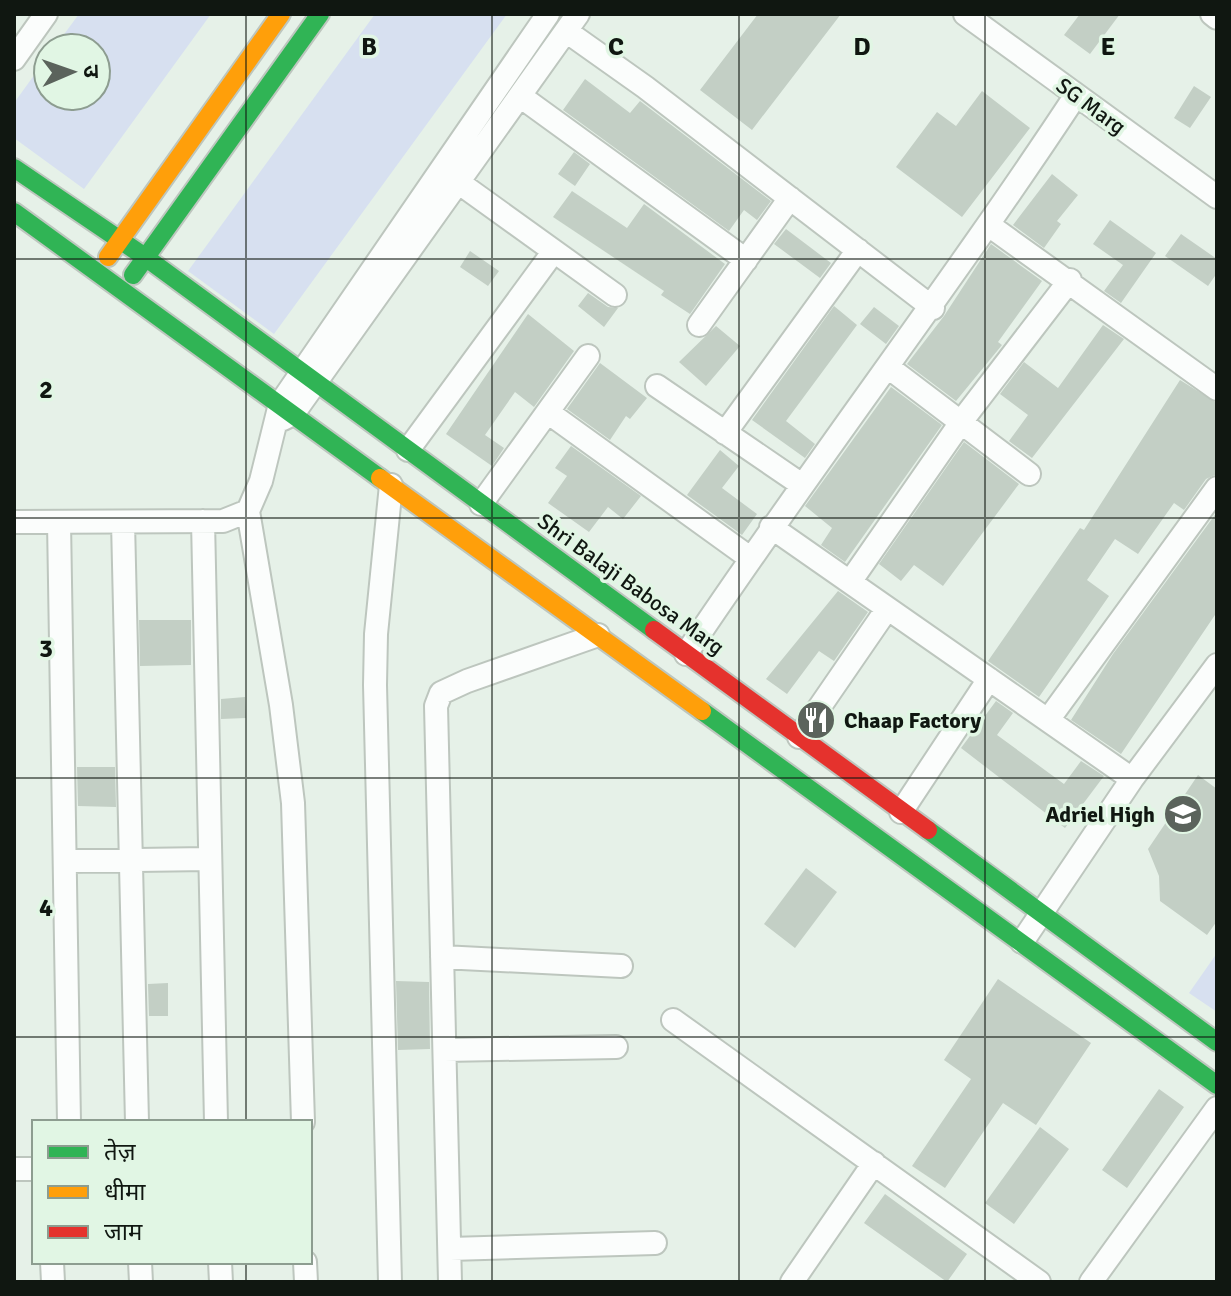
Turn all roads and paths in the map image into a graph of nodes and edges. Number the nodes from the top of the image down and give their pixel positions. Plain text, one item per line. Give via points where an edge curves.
1 (46, 14) edge
2 (281, 14) edge
3 (320, 14) edge
4 (548, 14) edge
5 (965, 14) edge
6 (1212, 14) edge
7 (1217, 18) edge
8 (572, 22) edge
9 (14, 59) edge
10 (1076, 95) junction
11 (520, 96) junction
12 (14, 168) edge
13 (458, 182) junction
14 (1217, 197) edge
15 (790, 198) junction
16 (14, 212) edge
17 (990, 226) junction
18 (120, 240) junction
19 (858, 250) junction
20 (554, 251) junction
21 (145, 257) junction
22 (746, 260) junction
23 (98, 273) junction
24 (1070, 280) junction
25 (122, 290) junction
26 (615, 295) dead end
27 (933, 308) junction
28 (699, 325) dead end
29 (588, 356) dead end
30 (888, 367) junction
31 (309, 377) junction
32 (657, 386) dead end
33 (1217, 389) edge
34 (283, 413) junction
35 (549, 413) junction
36 (959, 425) junction
37 (725, 433) junction
38 (408, 450) junction
39 (1029, 474) dead end
40 (391, 485) junction
41 (802, 485) junction
42 (1217, 488) edge
43 (481, 504) junction
44 (248, 511) junction
45 (203, 521) junction
46 (14, 522) edge
47 (59, 522) junction
48 (123, 522) junction
49 (771, 527) junction
50 (750, 558) junction
51 (850, 582) junction
52 (887, 609) junction
53 (598, 635) junction
54 (686, 654) junction
55 (1217, 665) edge
56 (989, 679) junction
57 (1048, 720) junction
58 (799, 737) junction
59 (1132, 779) junction
60 (901, 812) junction
61 (131, 859) junction
62 (208, 859) junction
63 (65, 861) junction
64 (1041, 915) junction
65 (1022, 942) junction
66 (442, 957) junction
67 (621, 966) dead end
68 (673, 1020) dead end
69 (1217, 1042) edge
70 (616, 1047) dead end
71 (445, 1050) junction
72 (1217, 1085) edge
73 (1217, 1108) edge
74 (69, 1120) edge
75 (137, 1120) edge
76 (216, 1120) edge
77 (303, 1120) edge
78 (874, 1163) junction
79 (655, 1243) dead end
80 (450, 1249) junction
81 (390, 1282) edge
82 (450, 1282) edge
83 (792, 1282) edge
84 (1039, 1282) edge
85 (1091, 1282) edge

1 - 9 street
2 - 18 street
3 - 21 street
4 - 31 street
5 - 10 street, SG Marg
6 - 7 street
8 - 11 street
8 - 15 street
10 - 14 street, SG Marg
10 - 17 street
11 - 13 street
11 - 22 street
12 - 18 street, Shri Balaji Babosa Marg
13 - 20 street
13 - 31 street
15 - 19 street
15 - 22 street
16 - 23 street
17 - 24 street
17 - 27 street
18 - 21 street, Shri Balaji Babosa Marg
18 - 23 street
19 - 27 street
19 - 37 street
20 - 26 street
20 - 38 street
21 - 25 street
21 - 31 street, Shri Balaji Babosa Marg
22 - 28 street
23 - 25 street
24 - 33 street
24 - 36 street
25 - 34 street
27 - 30 street
29 - 35 street
30 - 36 street
30 - 41 street
31 - 34 street
31 - 38 street, Shri Balaji Babosa Marg
32 - 37 street
34 - 40 street
34 - 44 street
35 - 43 street
35 - 50 street
36 - 39 street
36 - 51 street
37 - 41 street
38 - 43 street, Shri Balaji Babosa Marg
40 - 53 street
40 - 81 street via 375,685
41 - 49 street
42 - 57 street
43 - 54 street, Shri Balaji Babosa Marg
44 - 45 street via 223,521
44 - 77 street via 293,803
45 - 48 street
45 - 62 street
46 - 47 street
47 - 48 street
47 - 63 street
48 - 61 street
49 - 50 street
49 - 51 street
50 - 54 street
51 - 52 street
52 - 56 street
52 - 58 street
53 - 65 street
53 - 66 street via 441,693 436,706
54 - 58 street, Shri Balaji Babosa Marg
55 - 59 street
56 - 57 street
56 - 60 street
57 - 59 street
58 - 60 street, Shri Balaji Babosa Marg
59 - 64 street
60 - 64 street, Shri Balaji Babosa Marg
61 - 62 street
61 - 63 street
61 - 75 street
62 - 76 street
63 - 74 street
64 - 65 street
64 - 69 street, Shri Balaji Babosa Marg
65 - 72 street
66 - 67 street
66 - 71 street
68 - 78 street
70 - 71 street
71 - 80 street
73 - 85 street
78 - 83 street
78 - 84 street
79 - 80 street
80 - 82 street

